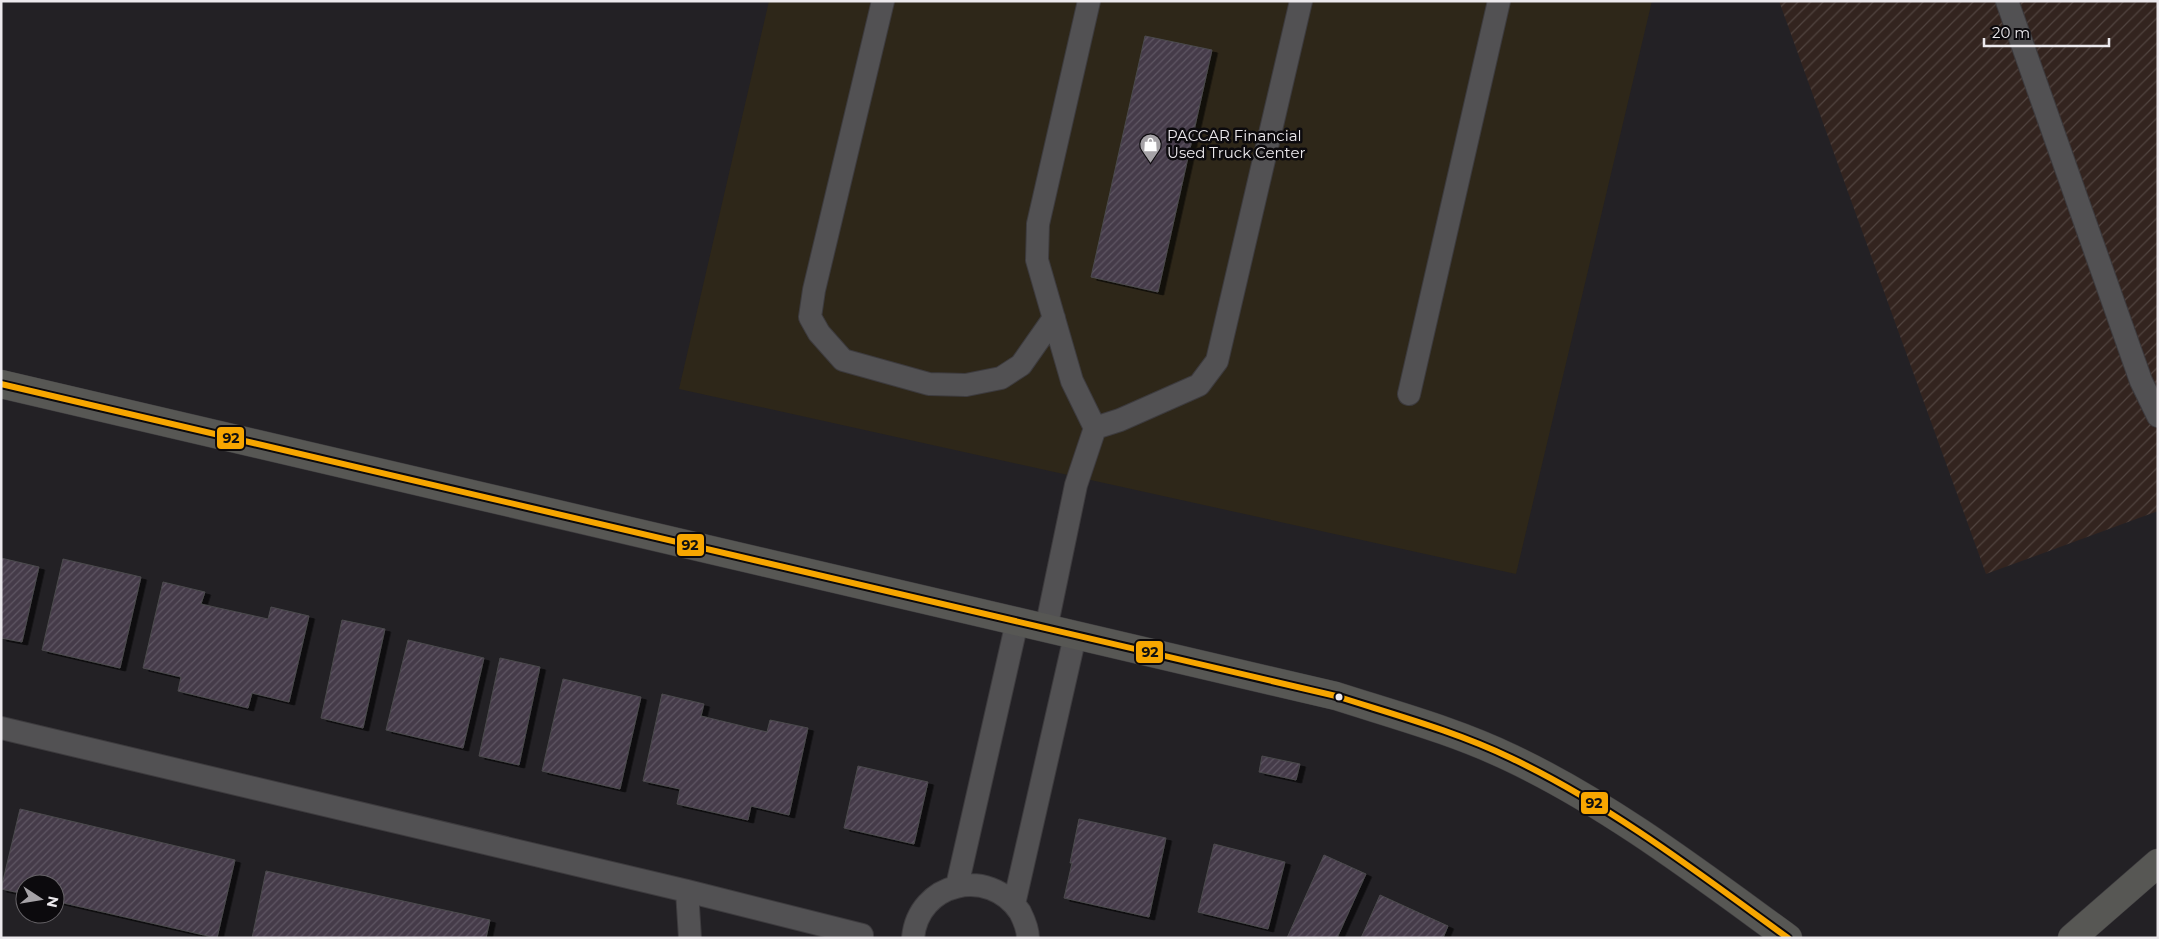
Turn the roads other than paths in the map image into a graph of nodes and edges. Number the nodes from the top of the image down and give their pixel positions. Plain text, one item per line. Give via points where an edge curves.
1 (883, 1) edge
2 (1089, 1) edge
3 (1301, 1) edge
4 (1499, 1) edge
5 (2007, 1) edge
6 (1054, 318) junction
7 (2150, 379) edge
8 (1, 384) edge
9 (1409, 394) dead end
10 (2158, 416) edge
11 (1095, 428) junction
12 (1017, 622) junction
13 (1046, 629) junction
14 (1075, 636) junction
15 (1, 728) edge
16 (2158, 863) edge
17 (957, 886) junction
18 (687, 891) junction
19 (1014, 904) junction
20 (862, 935) dead end
21 (690, 938) edge
22 (913, 938) edge
23 (1028, 938) edge
24 (1788, 938) edge
25 (2072, 938) edge

1 - 6 lane via 810,317 819,333 843,360 929,384 966,385 1001,378 1021,366
2 - 6 lane via 1038,224 1037,260
3 - 11 lane via 1217,361 1199,385
4 - 9 lane
5 - 7 lane
6 - 11 lane via 1072,380
7 - 10 lane
8 - 12 street
11 - 13 lane via 1076,485
12 - 13 street
12 - 17 lane
13 - 14 street
14 - 19 lane
14 - 24 street via 1336,696 1453,734 1511,758 1564,786 1666,849
15 - 18 lane
16 - 25 street
17 - 19 lane via 973,884 988,887
17 - 22 lane via 941,892 928,903 919,916
18 - 20 lane
18 - 21 lane
19 - 23 lane via 1023,918

